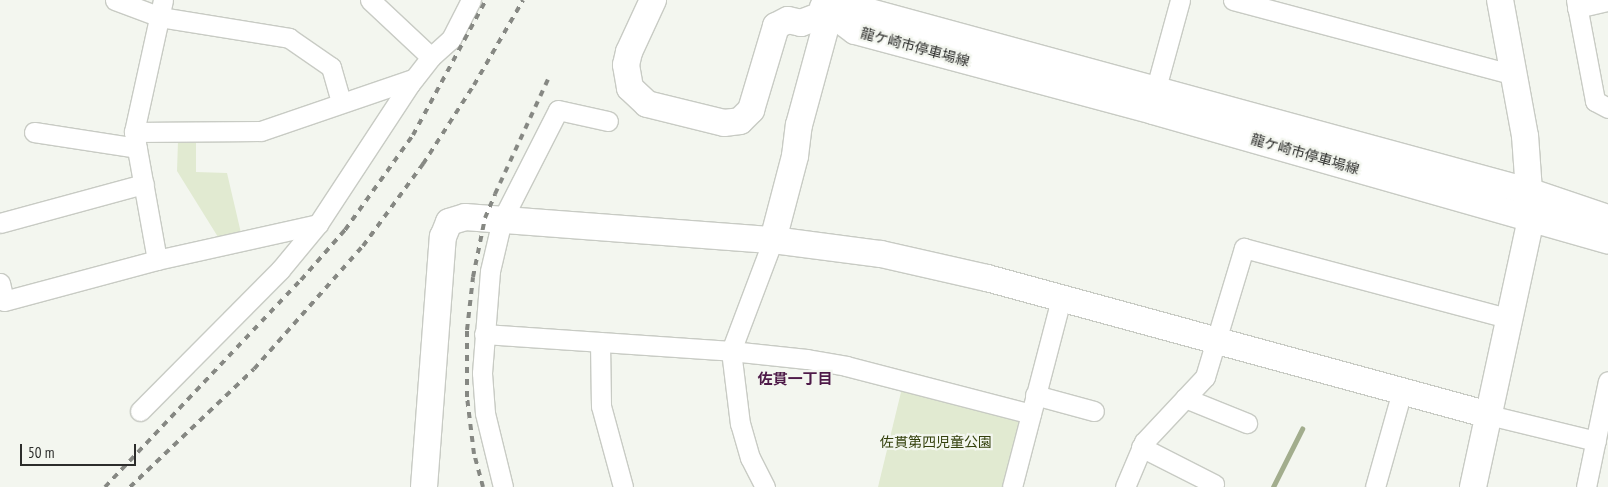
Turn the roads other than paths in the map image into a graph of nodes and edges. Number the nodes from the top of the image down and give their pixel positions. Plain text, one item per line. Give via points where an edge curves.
1 (115, 0) edge
2 (370, 0) edge
3 (471, 0) edge
4 (653, 0) edge
5 (1180, 0) edge
6 (1233, 0) edge
7 (1500, 0) edge
8 (1608, 1) edge
9 (826, 4) edge
10 (1576, 4) edge
11 (1296, 8) edge
12 (161, 9) edge
13 (431, 57) junction
14 (1515, 76) junction
15 (1159, 77) dead end
16 (413, 79) junction
17 (341, 102) junction
18 (1608, 108) edge
19 (608, 121) dead end
20 (34, 132) dead end
21 (136, 140) junction
22 (144, 184) junction
23 (1531, 192) junction
24 (1531, 218) junction
25 (1608, 218) edge
26 (502, 220) junction
27 (0, 223) edge
28 (318, 224) junction
29 (773, 240) junction
30 (1608, 241) edge
31 (157, 260) junction
32 (0, 283) edge
33 (1061, 298) junction
34 (1510, 319) junction
35 (484, 334) junction
36 (1217, 340) junction
37 (600, 342) junction
38 (731, 351) junction
39 (1608, 381) edge
40 (1402, 391) junction
41 (1035, 395) junction
42 (1185, 398) junction
43 (140, 411) dead end
44 (1094, 411) dead end
45 (1030, 414) junction
46 (1489, 415) junction
47 (1247, 423) dead end
48 (1596, 441) junction
49 (1141, 447) junction
50 (1214, 484) dead end
51 (424, 487) edge
52 (503, 487) edge
53 (623, 487) edge
54 (765, 487) edge
55 (1012, 487) edge
56 (1125, 487) edge
57 (1376, 487) edge
58 (1473, 487) edge
59 (1586, 487) edge

1 - 12 street
2 - 13 street
3 - 13 street via 451,38
4 - 9 street via 629,52 626,66 630,88 647,104 724,123 740,121 751,110 776,26 788,20 802,23
5 - 15 street
6 - 11 street
7 - 14 street
8 - 10 street
9 - 23 street, 龍ケ崎市停車場線 via 859,9
9 - 24 street, 龍ケ崎市停車場線 via 862,33
9 - 29 street via 798,125 791,173
10 - 18 street via 1595,101
11 - 14 street
12 - 17 street via 289,38 330,68
12 - 21 street
13 - 16 street
14 - 23 street
16 - 17 street
16 - 28 street
17 - 21 street via 261,131
19 - 26 street via 558,110
20 - 21 street
21 - 22 street
22 - 27 street
22 - 31 street
23 - 24 street
23 - 25 street, 龍ケ崎市停車場線
24 - 30 street, 龍ケ崎市停車場線
24 - 34 street
26 - 29 street
26 - 35 street via 490,271
26 - 51 street via 457,218 445,228
28 - 31 street
28 - 43 street via 280,270
29 - 33 street via 881,254
29 - 38 street
31 - 32 street via 4,301
33 - 36 street
33 - 41 street
34 - 36 street via 1250,247 1244,248 1240,254
34 - 46 street
35 - 37 street
35 - 52 street via 486,413
36 - 40 street
36 - 42 street via 1205,377
37 - 38 street
37 - 53 street via 602,406
38 - 45 street via 846,366
38 - 54 street via 740,424 750,458
39 - 48 street
40 - 46 street
40 - 57 street
41 - 44 street
41 - 45 street
42 - 47 street
42 - 49 street
45 - 55 street
46 - 48 street
46 - 58 street
48 - 59 street
49 - 50 street
49 - 56 street

